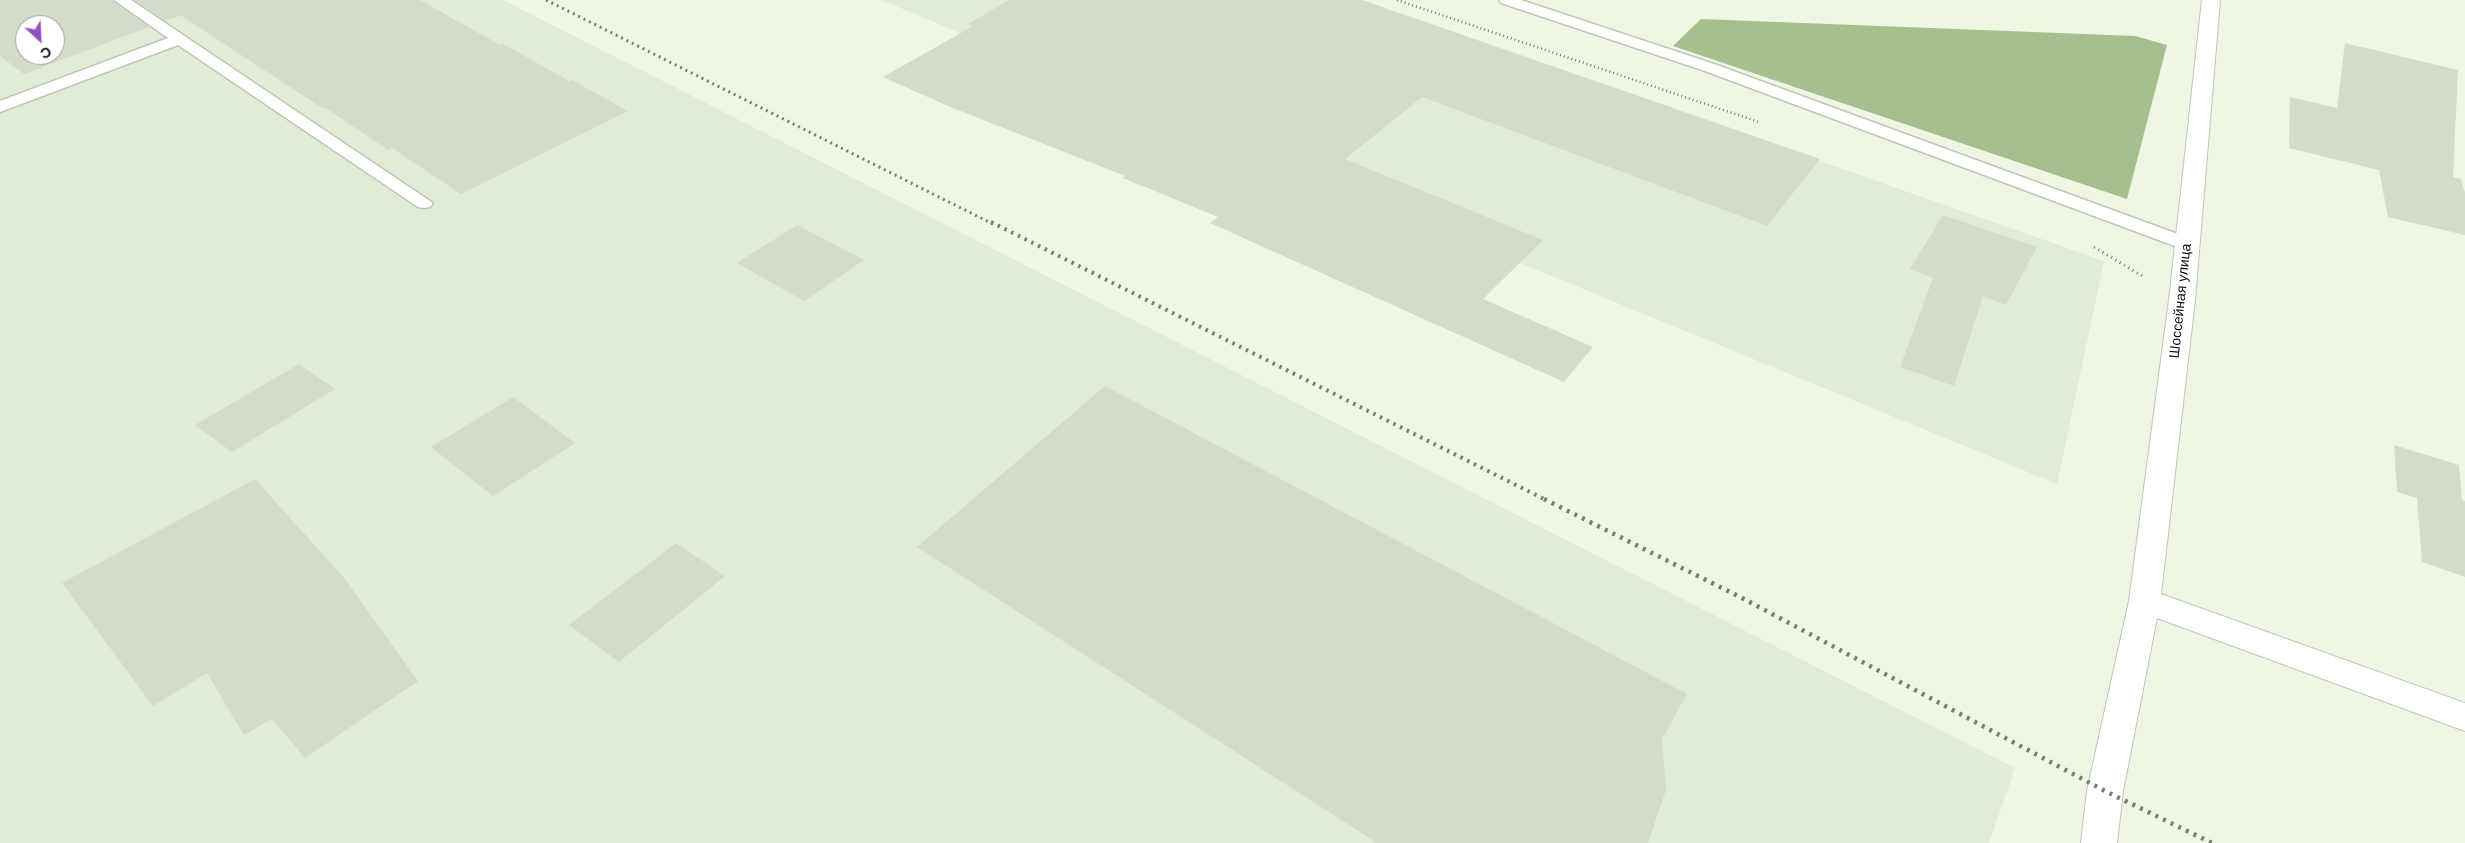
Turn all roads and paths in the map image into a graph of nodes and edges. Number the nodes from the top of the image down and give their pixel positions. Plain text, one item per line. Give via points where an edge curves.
1 (121, 0) edge
2 (1397, 0) edge
3 (1506, 0) edge
4 (2210, 0) edge
5 (179, 39) junction
6 (0, 107) edge
7 (1762, 123) dead end
8 (424, 202) dead end
9 (2187, 244) junction
10 (2093, 246) dead end
11 (2182, 300) junction
12 (2145, 601) junction
13 (2465, 717) edge
14 (2099, 843) edge

1 - 5 lane
2 - 7 path
3 - 9 lane via 1711,68
4 - 9 street, Шоссейная улица
5 - 6 lane
5 - 8 lane
9 - 11 street, Шоссейная улица
10 - 11 path
11 - 12 street, Шоссейная улица
12 - 13 street
12 - 14 street, Шоссейная улица via 2105,791

